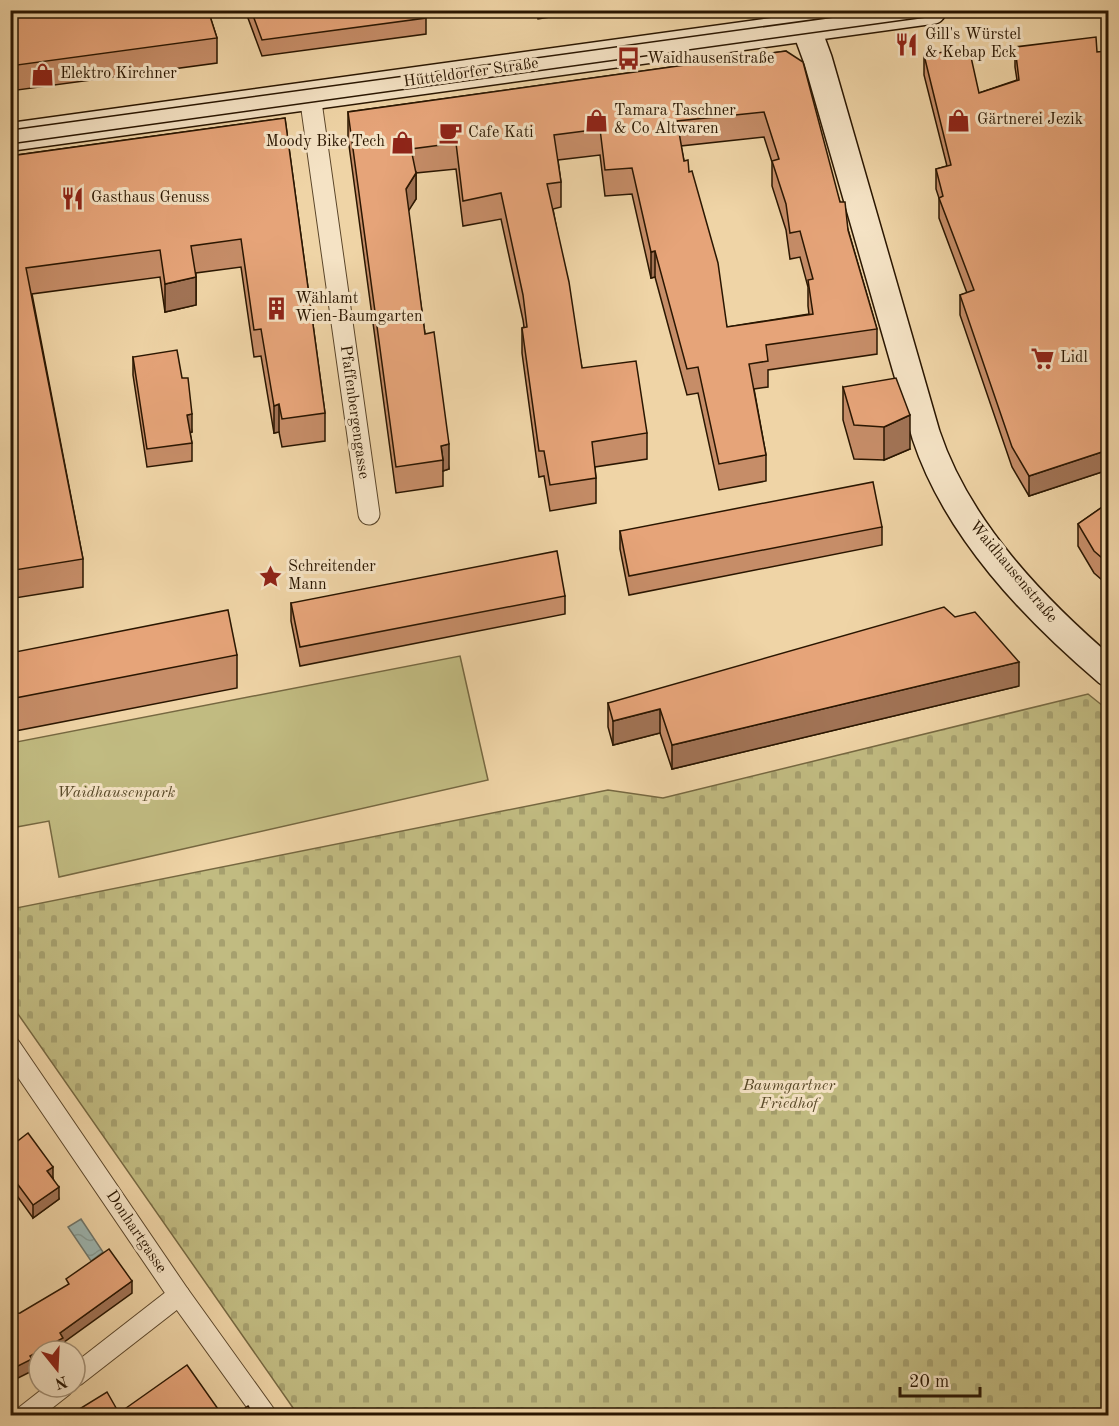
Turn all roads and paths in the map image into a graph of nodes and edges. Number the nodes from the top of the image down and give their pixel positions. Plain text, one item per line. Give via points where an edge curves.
1 (932, 10) edge
2 (803, 20) edge
3 (310, 95) junction
4 (10, 137) edge
5 (369, 514) dead end
6 (1108, 672) edge
7 (10, 1047) edge
8 (179, 1295) junction
9 (87, 1367) edge
10 (47, 1399) edge
11 (25, 1416) edge
12 (266, 1416) edge

1 - 2 main road, Hütteldorfer Straße
2 - 3 main road, Hütteldorfer Straße
2 - 6 main road, Waidhausenstraße via 930,448 946,486 986,544 1028,594
3 - 4 main road, Hütteldorfer Straße
3 - 5 street, Pfaffenbergengasse
7 - 8 street, Donhartgasse
8 - 9 street
8 - 12 street, Donhartgasse
10 - 11 street

